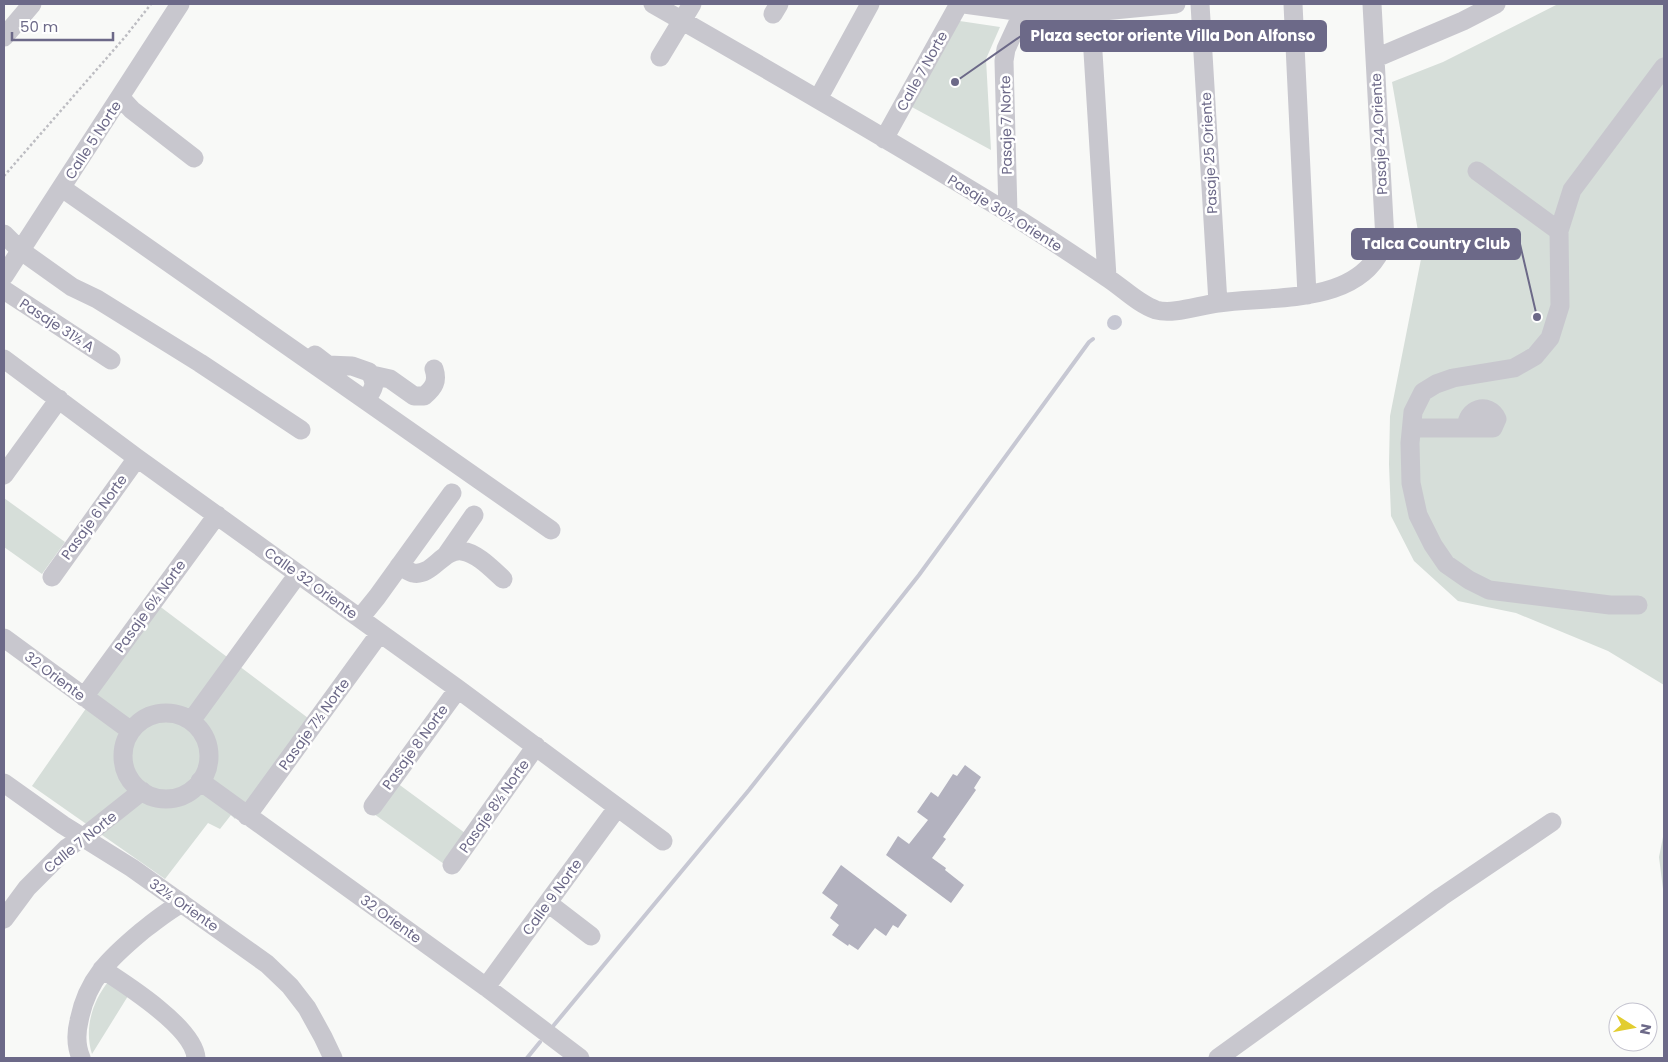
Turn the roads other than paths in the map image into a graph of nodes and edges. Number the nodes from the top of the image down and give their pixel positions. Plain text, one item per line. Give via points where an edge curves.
1 (32, 4) edge
2 (654, 4) edge
3 (692, 4) edge
4 (870, 4) edge
5 (959, 4) edge
6 (964, 4) edge
7 (1176, 4) edge
8 (1200, 4) edge
9 (1293, 4) edge
10 (1372, 4) edge
11 (1496, 4) edge
12 (177, 5) edge
13 (1090, 8) edge
14 (1023, 12) junction
15 (682, 20) junction
16 (4, 37) edge
17 (660, 57) dead end
18 (1376, 58) junction
19 (1664, 67) edge
20 (120, 97) junction
21 (818, 99) junction
22 (884, 139) junction
23 (194, 158) dead end
24 (1477, 171) dead end
25 (62, 188) junction
26 (1008, 213) junction
27 (1559, 231) junction
28 (4, 234) edge
29 (20, 250) junction
30 (1374, 262) joint
31 (4, 276) edge
32 (1107, 277) junction
33 (4, 290) edge
34 (208, 291) junction
35 (1307, 294) junction
36 (1218, 302) junction
37 (4, 358) edge
38 (111, 360) dead end
39 (434, 369) dead end
40 (372, 375) junction
41 (59, 399) junction
42 (366, 400) junction
43 (1412, 428) junction
44 (1467, 428) dead end
45 (301, 430) dead end
46 (137, 458) junction
47 (4, 475) edge
48 (452, 493) dead end
49 (217, 515) junction
50 (474, 515) dead end
51 (551, 530) dead end
52 (447, 554) junction
53 (399, 566) junction
54 (298, 574) junction
55 (52, 577) dead end
56 (503, 579) dead end
57 (1638, 605) dead end
58 (360, 618) junction
59 (380, 633) junction
60 (4, 638) edge
61 (458, 689) junction
62 (84, 697) junction
63 (190, 721) junction
64 (131, 731) junction
65 (536, 746) junction
66 (200, 781) junction
67 (4, 784) edge
68 (142, 791) junction
69 (373, 806) dead end
70 (617, 808) junction
71 (247, 816) junction
72 (1552, 822) dead end
73 (84, 837) junction
74 (663, 841) dead end
75 (452, 865) dead end
76 (182, 902) junction
77 (548, 903) junction
78 (4, 919) edge
79 (591, 936) dead end
80 (102, 969) junction
81 (486, 987) junction
82 (80, 1053) edge
83 (196, 1058) edge
84 (333, 1058) edge
85 (580, 1058) edge
86 (1218, 1058) edge

1 - 16 street
2 - 15 street, Pasaje 30½ Oriente
3 - 15 street
4 - 21 street
5 - 22 street, Calle 7 Norte
6 - 14 street
7 - 13 street
8 - 36 street, Pasaje 25 Oriente
9 - 35 street
10 - 18 street, Pasaje 24 Oriente
11 - 18 street
12 - 20 street, Calle 5 Norte
13 - 14 street via 1072,14
13 - 32 street
14 - 26 street, Pasaje 7 Norte via 1004,61
15 - 17 street
15 - 21 street, Pasaje 30½ Oriente
18 - 30 street, Pasaje 24 Oriente via 1385,240
19 - 27 street via 1572,190
20 - 23 street
20 - 25 street, Calle 5 Norte
21 - 22 street, Pasaje 30½ Oriente
22 - 26 street, Pasaje 30½ Oriente
24 - 27 street
25 - 29 street, Calle 5 Norte
25 - 34 street
26 - 32 street, Pasaje 30½ Oriente
27 - 43 street via 1560,306 1550,338 1535,356 1514,368 1453,378 1423,392 1413,412
28 - 29 street
29 - 31 street, Calle 5 Norte
29 - 45 street via 72,287 200,363
30 - 35 street, Pasaje 30½ Oriente via 1351,282 1334,290
32 - 36 street, Pasaje 30½ Oriente via 1145,305 1166,312
33 - 38 street, Pasaje 31½ A
34 - 40 street via 222,289 328,364 352,366
34 - 42 street
35 - 36 street, Pasaje 30½ Oriente
37 - 41 street, Calle 32 Oriente
39 - 40 street via 434,385 424,396 414,396 390,379
40 - 42 street via 375,387
41 - 46 street, Calle 32 Oriente
41 - 47 street
42 - 51 street
43 - 44 street
43 - 57 street via 1411,483 1418,515 1446,564 1489,590 1610,605
46 - 49 street, Calle 32 Oriente
46 - 55 street, Pasaje 6 Norte
48 - 53 street
49 - 54 street, Calle 32 Oriente
49 - 62 street, Pasaje 6½ Norte
50 - 52 street
52 - 53 street via 423,572 414,573
52 - 56 street via 461,550 476,556
53 - 58 street
54 - 58 street, Calle 32 Oriente
54 - 63 street
58 - 59 street, Calle 32 Oriente
59 - 61 street, Calle 32 Oriente
59 - 71 street, Pasaje 7½ Norte
60 - 62 street, 32 Oriente
61 - 65 street, Calle 32 Oriente
61 - 69 street, Pasaje 8 Norte
62 - 64 street, 32 Oriente
63 - 64 street via 173,713 154,715 145,718
63 - 66 street via 199,728 208,749 206,771
64 - 68 street via 124,749 125,768 134,785
65 - 70 street, Calle 32 Oriente
65 - 75 street, Pasaje 8½ Norte
66 - 68 street via 188,792 173,798 157,798
66 - 71 street, 32 Oriente
67 - 73 street, 32½ Oriente
68 - 73 street, Calle 7 Norte
70 - 74 street, Calle 32 Oriente
70 - 77 street, Calle 9 Norte
71 - 81 street, 32 Oriente
72 - 86 street via 1440,897
73 - 76 street, 32½ Oriente
73 - 78 street, Calle 7 Norte via 67,848 40,874
76 - 80 street via 119,950
76 - 84 street, 32½ Oriente via 279,975 307,1008
77 - 79 street
77 - 81 street, Calle 9 Norte
80 - 82 street via 81,1009 78,1025
80 - 83 street via 179,1028 193,1046
81 - 85 street, 32 Oriente

